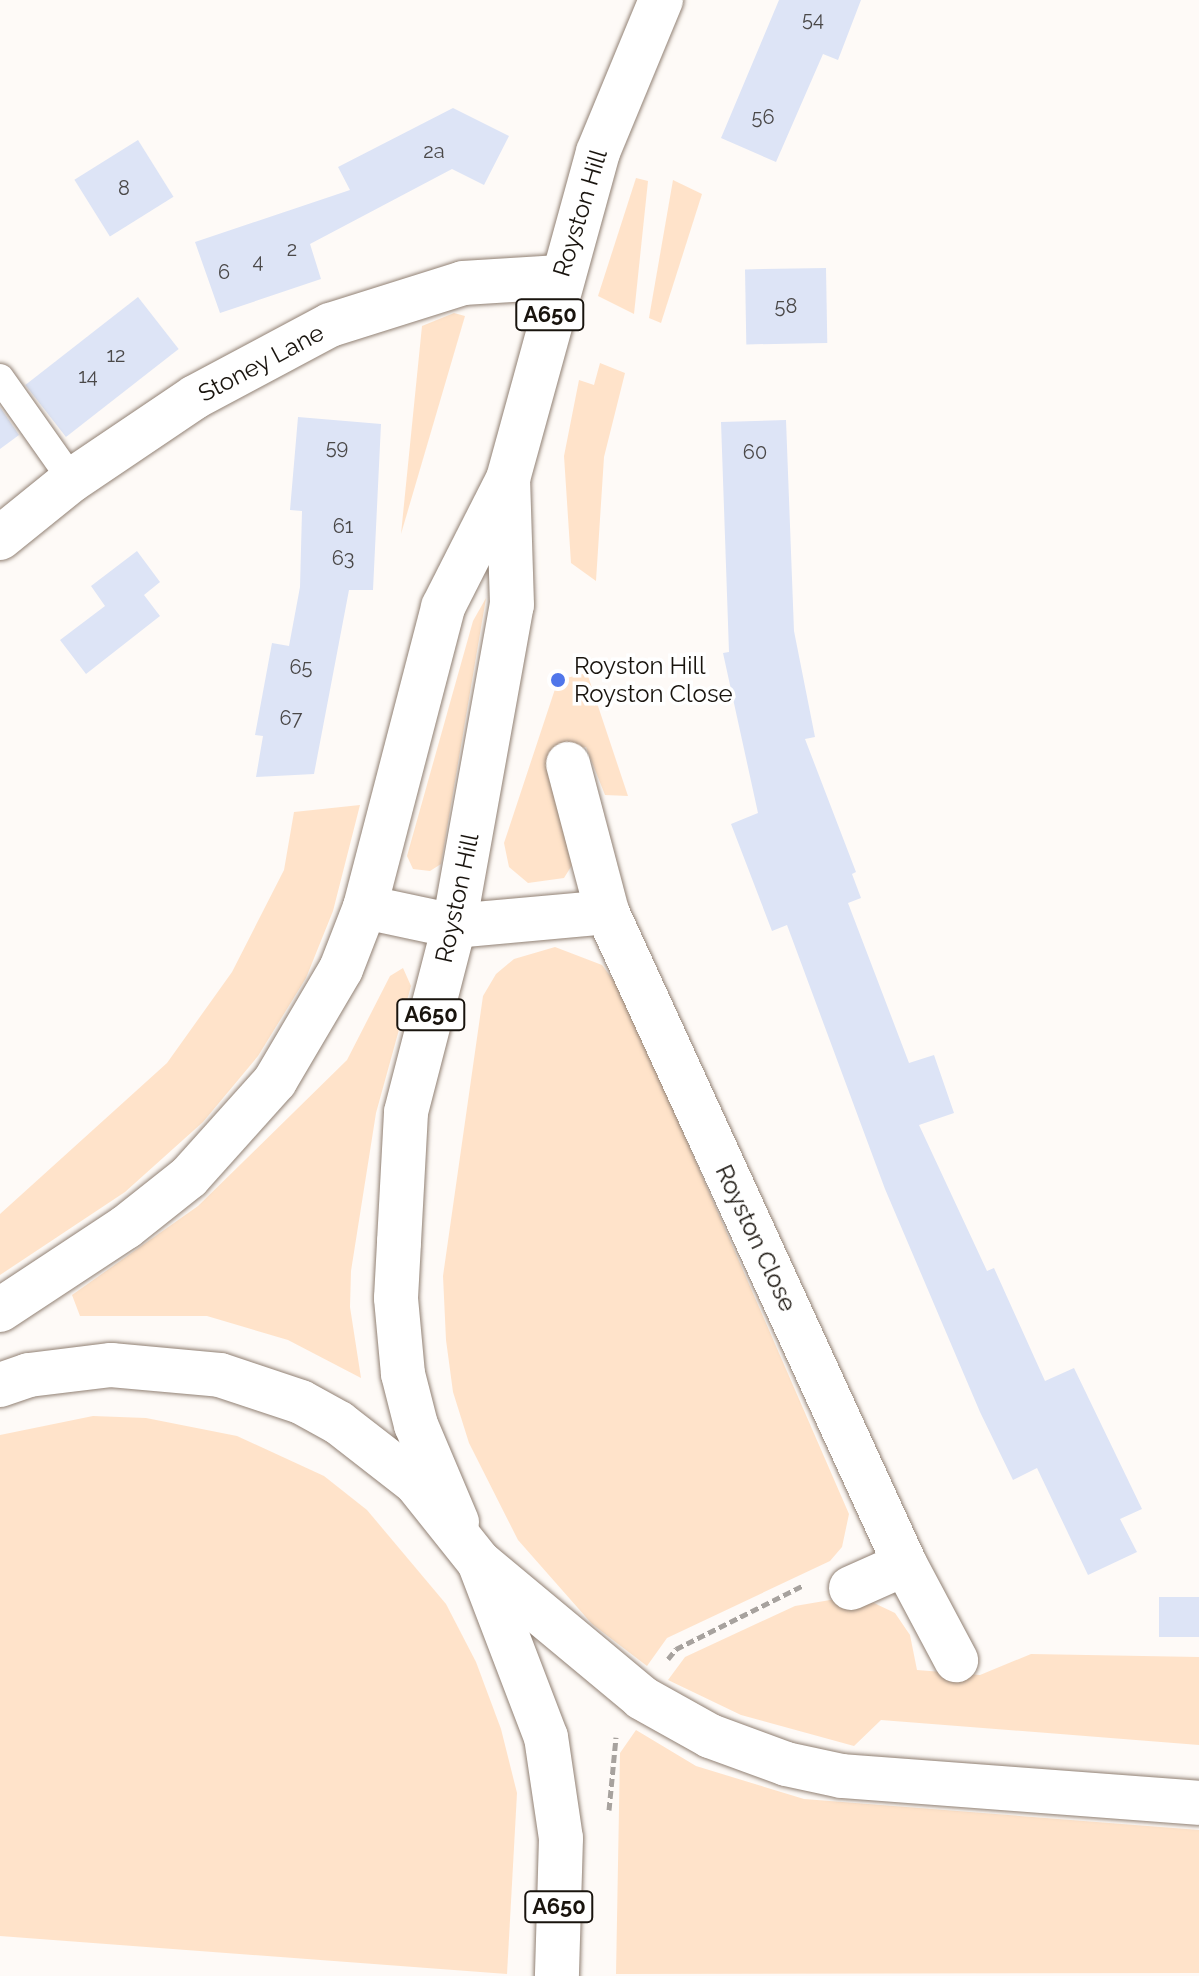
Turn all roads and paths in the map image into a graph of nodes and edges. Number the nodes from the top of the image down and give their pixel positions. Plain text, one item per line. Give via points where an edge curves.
1 (661, 0) edge
2 (560, 277) junction
3 (0, 378) edge
4 (508, 479) junction
5 (72, 480) junction
6 (0, 538) edge
7 (568, 764) dead end
8 (365, 907) junction
9 (607, 912) junction
10 (454, 926) junction
11 (0, 1310) edge
12 (0, 1385) edge
13 (472, 1553) junction
14 (905, 1564) junction
15 (851, 1588) joint
16 (956, 1660) dead end
17 (666, 1662) dead end
18 (618, 1734) dead end
19 (1199, 1803) edge
20 (609, 1825) dead end
21 (557, 1976) edge

1 - 2 main road, Royston Hill / A650 via 598,152
2 - 4 main road, Royston Hill / A650
2 - 5 main road, Stoney Lane via 463,283 330,325 195,397
3 - 5 lane
4 - 8 main road, Royston Hill / A650 via 443,607
4 - 10 main road, Royston Hill / A650 via 512,605
5 - 6 main road, Stoney Lane
7 - 9 main road, Royston Close
8 - 10 main road
8 - 11 main road, Royston Hill / A650 via 313,1023 235,1131 189,1177 126,1227
9 - 10 main road
9 - 14 main road, Royston Close
10 - 13 main road, Royston Hill / A650 via 406,1112 396,1298 403,1374 416,1425
12 - 13 main road, A650 via 29,1375 111,1365 183,1369 266,1389 301,1402 378,1449 416,1483
13 - 19 main road via 642,1698 710,1736 786,1764 842,1776
13 - 21 main road, A650 via 546,1737 561,1838
14 - 15 main road
14 - 16 main road, Royston Close
15 - 17 path via 807,1584 676,1649
18 - 20 path via 612,1746

